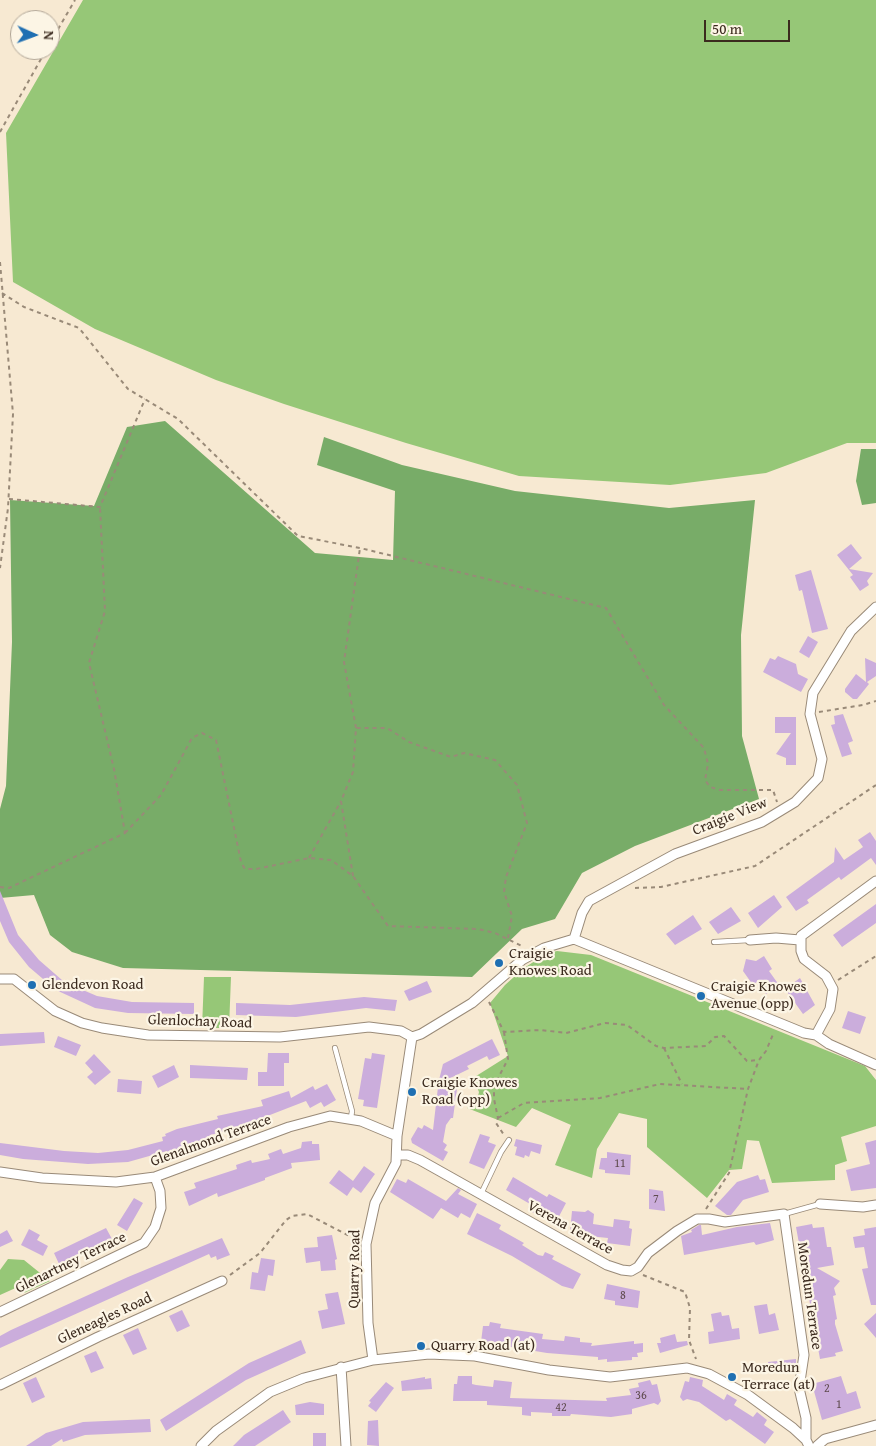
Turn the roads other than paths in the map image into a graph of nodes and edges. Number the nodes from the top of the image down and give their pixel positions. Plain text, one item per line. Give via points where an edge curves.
1 (876, 606) edge
2 (876, 881) edge
3 (574, 939) junction
4 (750, 940) joint
5 (800, 940) junction
6 (714, 942) dead end
7 (0, 979) edge
8 (816, 1035) junction
9 (412, 1037) junction
10 (335, 1048) dead end
11 (876, 1065) edge
12 (351, 1118) junction
13 (397, 1136) junction
14 (509, 1140) dead end
15 (397, 1155) junction
16 (0, 1172) edge
17 (155, 1177) junction
18 (480, 1194) junction
19 (820, 1204) joint
20 (876, 1205) edge
21 (784, 1214) junction
22 (222, 1281) road end
23 (0, 1312) edge
24 (372, 1360) junction
25 (341, 1367) junction
26 (0, 1385) edge
27 (876, 1425) edge
28 (808, 1443) edge
29 (201, 1446) edge
30 (346, 1446) edge
31 (817, 1446) edge

1 - 3 street, Craigie View via 851,631 813,693 810,714 822,758 821,772 796,802 762,822 675,854 589,901
2 - 5 street via 806,932
3 - 8 street via 778,1023
3 - 9 street via 544,948 522,960 483,994 428,1031
4 - 5 street
4 - 6 lane
5 - 8 street via 804,959 826,976 833,989 830,1008
7 - 9 street, Glenlochay Road via 14,979 55,1011 82,1023 148,1035 280,1037 369,1027 401,1031
8 - 11 street
9 - 13 street
10 - 12 lane via 352,1111
12 - 13 street, Glenalmond Terrace
12 - 17 street, Glenalmond Terrace via 330,1116 309,1121
13 - 15 street
14 - 18 lane
15 - 18 street, Verena Terrace via 420,1160
15 - 24 street, Quarry Road via 375,1203 366,1244
16 - 17 street, Glenalmond Terrace via 116,1182
17 - 23 street, Glenartney Terrace via 161,1208 155,1227 144,1243
18 - 21 street, Verena Terrace via 607,1265 631,1271 638,1268 648,1253 697,1219 725,1222
19 - 20 street
19 - 21 lane
21 - 28 street, Moredun Terrace via 804,1355 799,1388
22 - 26 street, Gleneagles Road
24 - 25 street
24 - 28 street via 429,1354 476,1356 549,1370 610,1377 673,1368 696,1370 748,1395
25 - 29 street via 270,1392 216,1431
25 - 30 street
27 - 31 street via 825,1439

